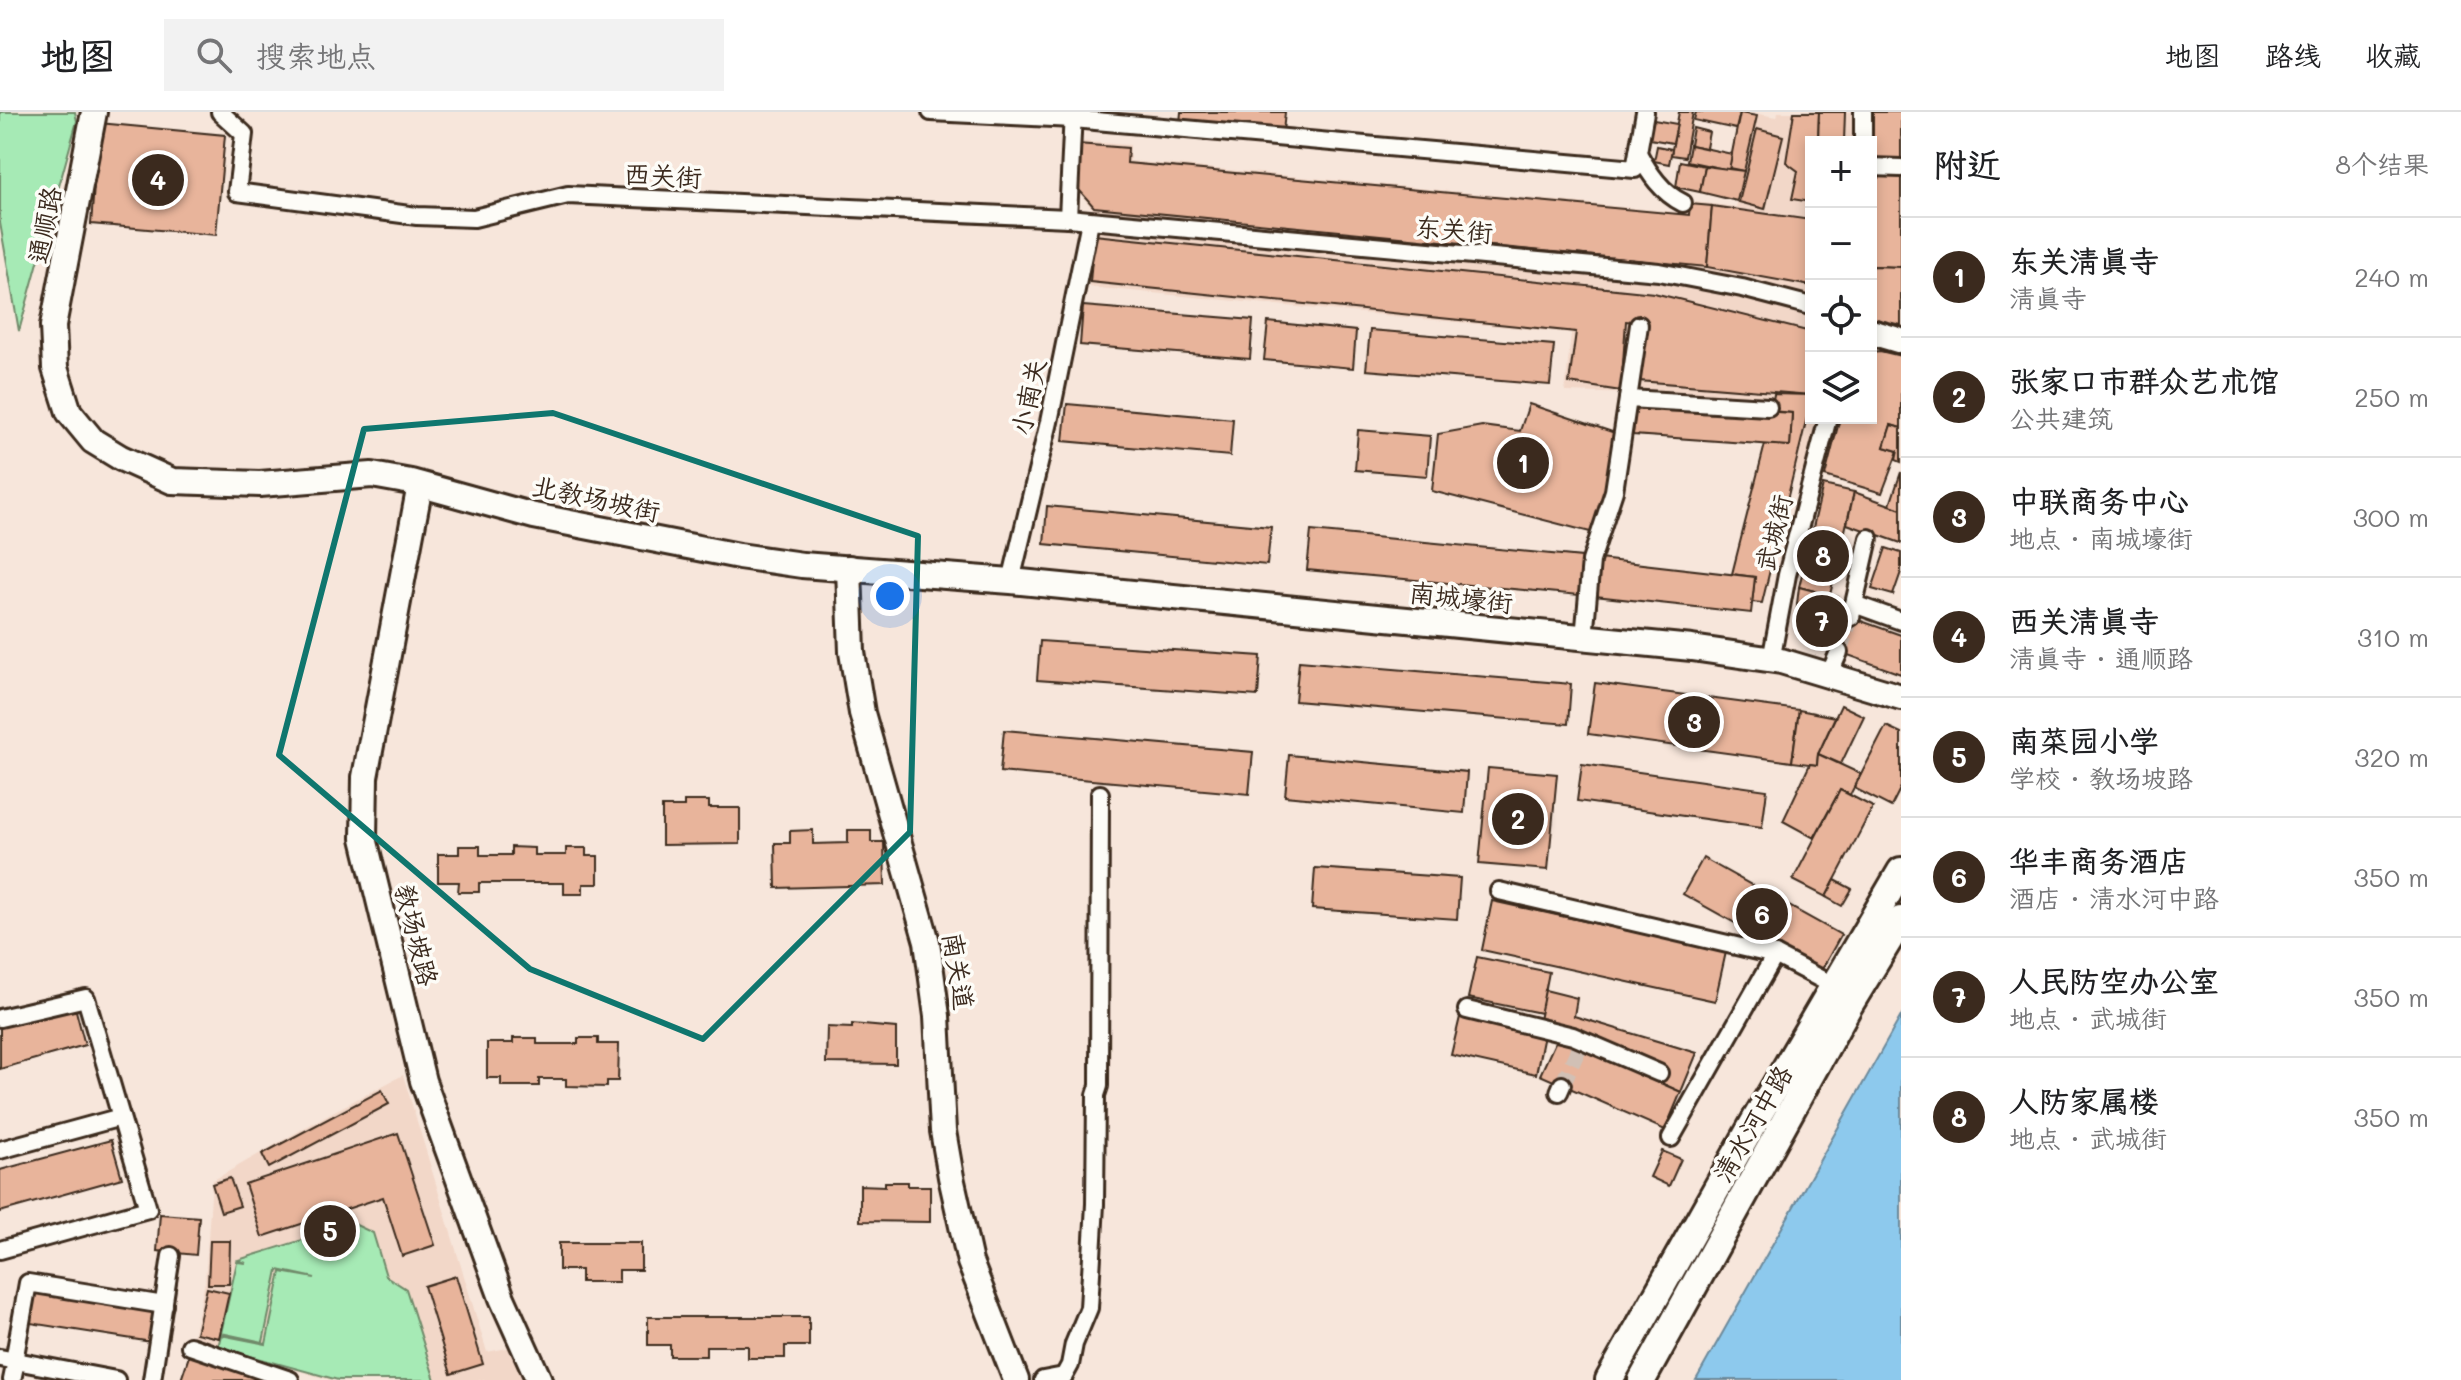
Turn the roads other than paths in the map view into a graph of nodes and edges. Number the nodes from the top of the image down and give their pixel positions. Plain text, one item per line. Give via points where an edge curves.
1 (94, 112) edge
2 (220, 112) edge
3 (931, 112) edge
4 (1645, 112) edge
5 (1863, 112) edge
6 (1073, 115) edge
7 (1863, 136) edge
8 (1638, 153) junction
9 (1877, 167) edge
10 (1901, 168) edge
11 (1683, 203) dead end
12 (1068, 218) junction
13 (1090, 221) junction
14 (1805, 304) edge
15 (1639, 325) dead end
16 (1877, 334) edge
17 (1898, 340) dead end
18 (1628, 399) junction
19 (1768, 407) dead end
20 (1826, 424) edge
21 (172, 481) joint
22 (420, 485) junction
23 (1869, 538) dead end
24 (849, 568) junction
25 (1011, 581) junction
26 (1901, 621) edge
27 (1584, 638) junction
28 (1839, 652) tunnel mouth
29 (1771, 660) junction
30 (1829, 675) junction
31 (1901, 697) edge
32 (1100, 794) dead end
33 (1901, 871) edge
34 (1499, 891) dead end
35 (1901, 920) edge
36 (1775, 955) junction
37 (1834, 986) junction
38 (1467, 1010) dead end
39 (0, 1018) edge
40 (1659, 1073) dead end
41 (121, 1117) junction
42 (1671, 1138) dead end
43 (0, 1150) edge
44 (0, 1250) edge
45 (171, 1256) dead end
46 (164, 1305) junction
47 (190, 1346) dead end
48 (10, 1360) edge
49 (12, 1380) edge
50 (116, 1380) edge
51 (152, 1380) edge
52 (290, 1380) edge
53 (539, 1380) edge
54 (1016, 1380) edge
55 (1043, 1380) edge
56 (1609, 1380) edge
57 (1642, 1380) edge

1 - 21 street, 通顺路 via 53,326 55,368 69,412 93,441
2 - 12 street, 西关街 via 244,134 237,192 417,216 474,218 568,195
3 - 6 street
4 - 8 street
5 - 7 street
6 - 8 street via 1635,169
6 - 12 street
8 - 11 street via 1661,187
9 - 10 street
12 - 13 street, 西关街
13 - 14 street, 东关街 via 1659,272
13 - 25 street, 小南关
15 - 18 street
16 - 17 street
18 - 19 street
18 - 27 street via 1614,491 1591,561
20 - 29 street, 武城街
21 - 22 street, 北教场坡街 via 260,484 372,475
22 - 24 street, 北教场坡街 via 534,516 739,556
22 - 53 street, 教场坡路 via 365,777 364,838 423,1081 502,1298
23 - 26 street via 1852,610
24 - 25 street, 北教场坡街
24 - 54 street, 南关道 via 852,652 862,713 927,942 951,1177 970,1262
25 - 27 street, 南城壕街
27 - 29 street, 南城壕街
28 - 30 street
29 - 30 street, 南城壕街
30 - 31 street, 南城壕街
32 - 55 street via 1099,1086 1089,1308 1064,1376
33 - 37 main road, 清水河中路
34 - 36 street
35 - 57 main road, 清水河中路
36 - 37 street
36 - 42 street
37 - 56 main road, 清水河中路
38 - 40 street
39 - 41 street via 86,998
41 - 43 street
41 - 44 street via 148,1209
45 - 46 street
46 - 48 street via 28,1283
46 - 51 street
47 - 52 street
48 - 49 street
48 - 50 street

